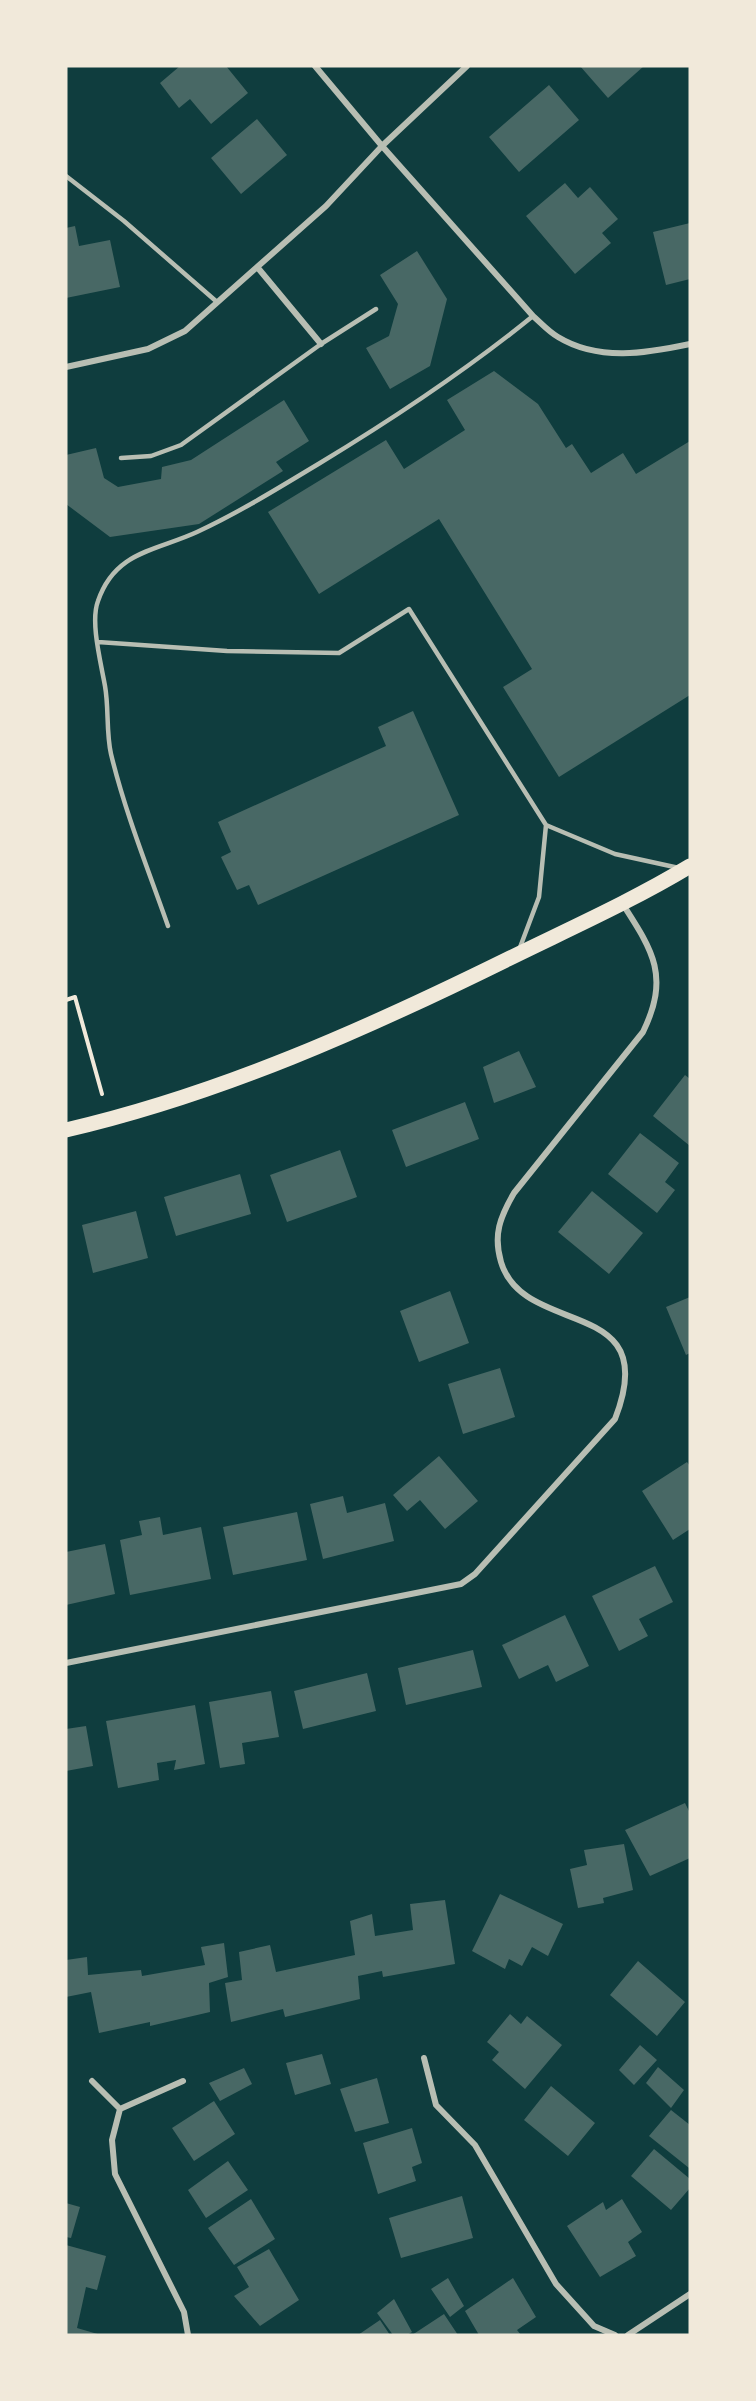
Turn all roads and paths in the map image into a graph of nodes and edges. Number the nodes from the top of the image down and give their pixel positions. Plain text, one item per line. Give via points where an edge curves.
1 (315, 66) edge
2 (467, 66) edge
3 (382, 146) junction
4 (66, 176) edge
5 (258, 268) junction
6 (217, 302) junction
7 (376, 309) dead end
8 (533, 316) junction
9 (321, 344) junction
10 (690, 344) edge
11 (66, 367) edge
12 (121, 458) dead end
13 (98, 642) junction
14 (546, 825) junction
15 (687, 868) edge
16 (622, 903) junction
17 (168, 926) dead end
18 (517, 955) junction
19 (66, 1000) edge
20 (109, 1120) junction
21 (66, 1130) edge
22 (66, 1663) edge
23 (424, 2058) dead end
24 (92, 2081) dead end
25 (183, 2081) dead end
26 (120, 2109) junction
27 (690, 2294) edge
28 (188, 2335) edge
29 (615, 2335) edge
30 (628, 2335) edge

1 - 3 street
2 - 3 street
3 - 5 street via 326,206
3 - 8 street
4 - 6 lane
5 - 6 street
5 - 9 street
6 - 11 street via 185,331 148,349
7 - 9 lane
8 - 10 street via 558,337 584,348 618,354
8 - 13 lane via 409,409 250,505 197,532 130,558 108,576 97,603
9 - 12 lane via 181,445 151,456
13 - 14 lane via 227,651 339,653 409,609
13 - 17 lane via 110,710 110,751
14 - 15 lane via 615,854
14 - 18 lane via 538,897
15 - 16 main road
16 - 18 main road
16 - 22 street via 648,943 658,977 654,1008 643,1032 514,1193 499,1220 496,1246 505,1274 523,1294 590,1323 612,1339 625,1365 625,1392 615,1419 461,1584
18 - 20 main road via 391,1017 261,1071
19 - 20 path via 75,997
20 - 21 main road
23 - 29 street via 436,2105 475,2145 556,2284 594,2326
24 - 26 street
25 - 26 street
26 - 28 street via 112,2140 115,2174 184,2312
27 - 30 street

